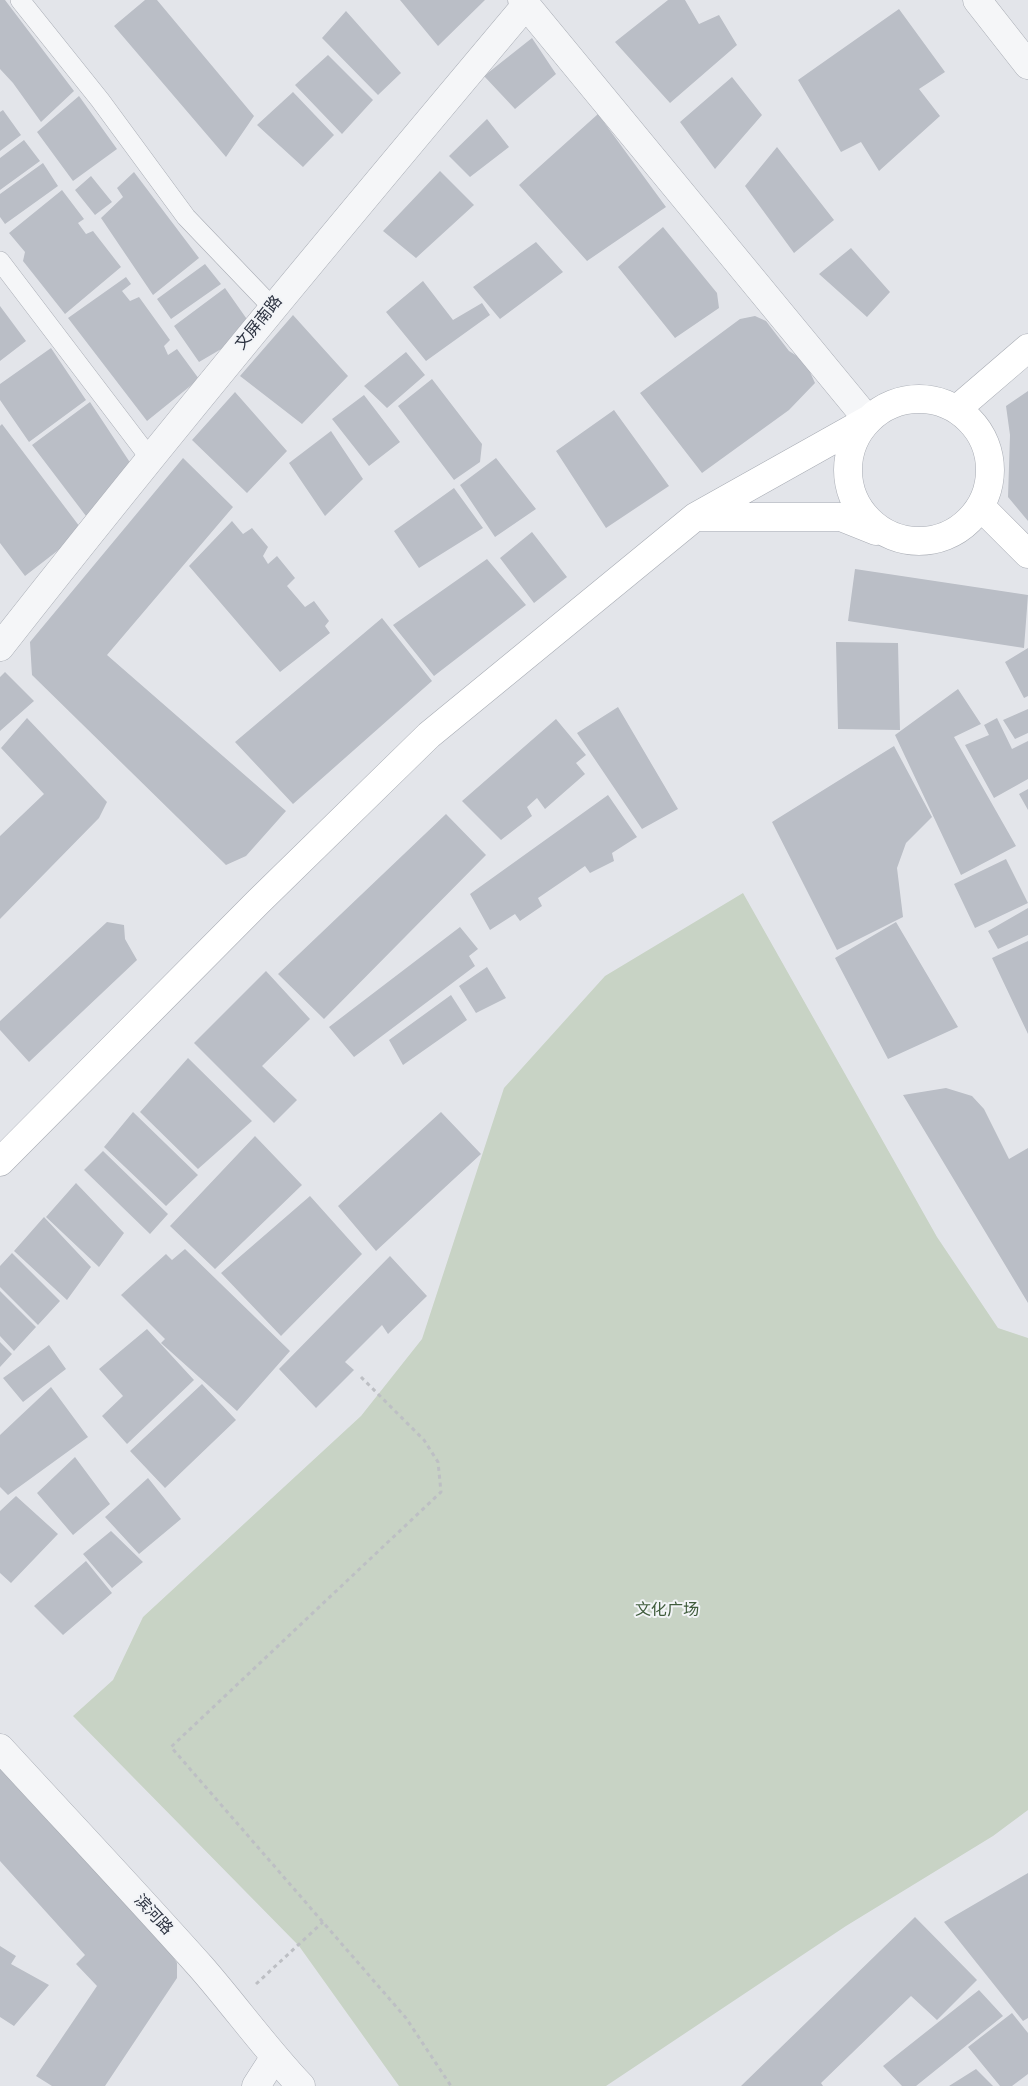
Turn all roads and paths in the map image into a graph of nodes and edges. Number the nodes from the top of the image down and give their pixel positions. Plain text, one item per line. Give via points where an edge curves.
1 (20, 0) edge
2 (977, 0) edge
3 (524, 2) edge
4 (1028, 65) edge
5 (0, 261) edge
6 (272, 307) junction
7 (1028, 348) edge
8 (957, 409) junction
9 (868, 420) junction
10 (149, 457) junction
11 (980, 507) junction
12 (695, 517) junction
13 (885, 534) junction
14 (1028, 554) edge
15 (0, 647) edge
16 (0, 1162) edge
17 (361, 1377) dead end
18 (0, 1748) edge
19 (323, 1922) junction
20 (254, 1985) dead end
21 (274, 2058) junction
22 (256, 2086) edge
23 (301, 2086) edge
24 (451, 2086) edge

1 - 6 lane via 100,100 186,217
2 - 4 street
3 - 6 street, 文屏南路
3 - 9 street
5 - 10 lane
6 - 10 street, 文屏南路
7 - 8 main road
8 - 9 main road via 935,400 910,398 887,406
8 - 11 main road via 974,424 985,443 990,464 988,487
9 - 12 main road
9 - 13 main road via 855,438 848,459 848,482 867,521
10 - 15 street, 文屏南路
11 - 13 main road via 966,524 948,536 928,542 906,541
11 - 14 main road
12 - 13 main road via 841,517
12 - 16 main road via 429,735
17 - 19 path via 424,1440 438,1462 441,1492 171,1747
18 - 21 street, 滨河路 via 200,1966
19 - 20 path
19 - 24 path via 406,2018
21 - 22 street
21 - 23 street, 滨河路

